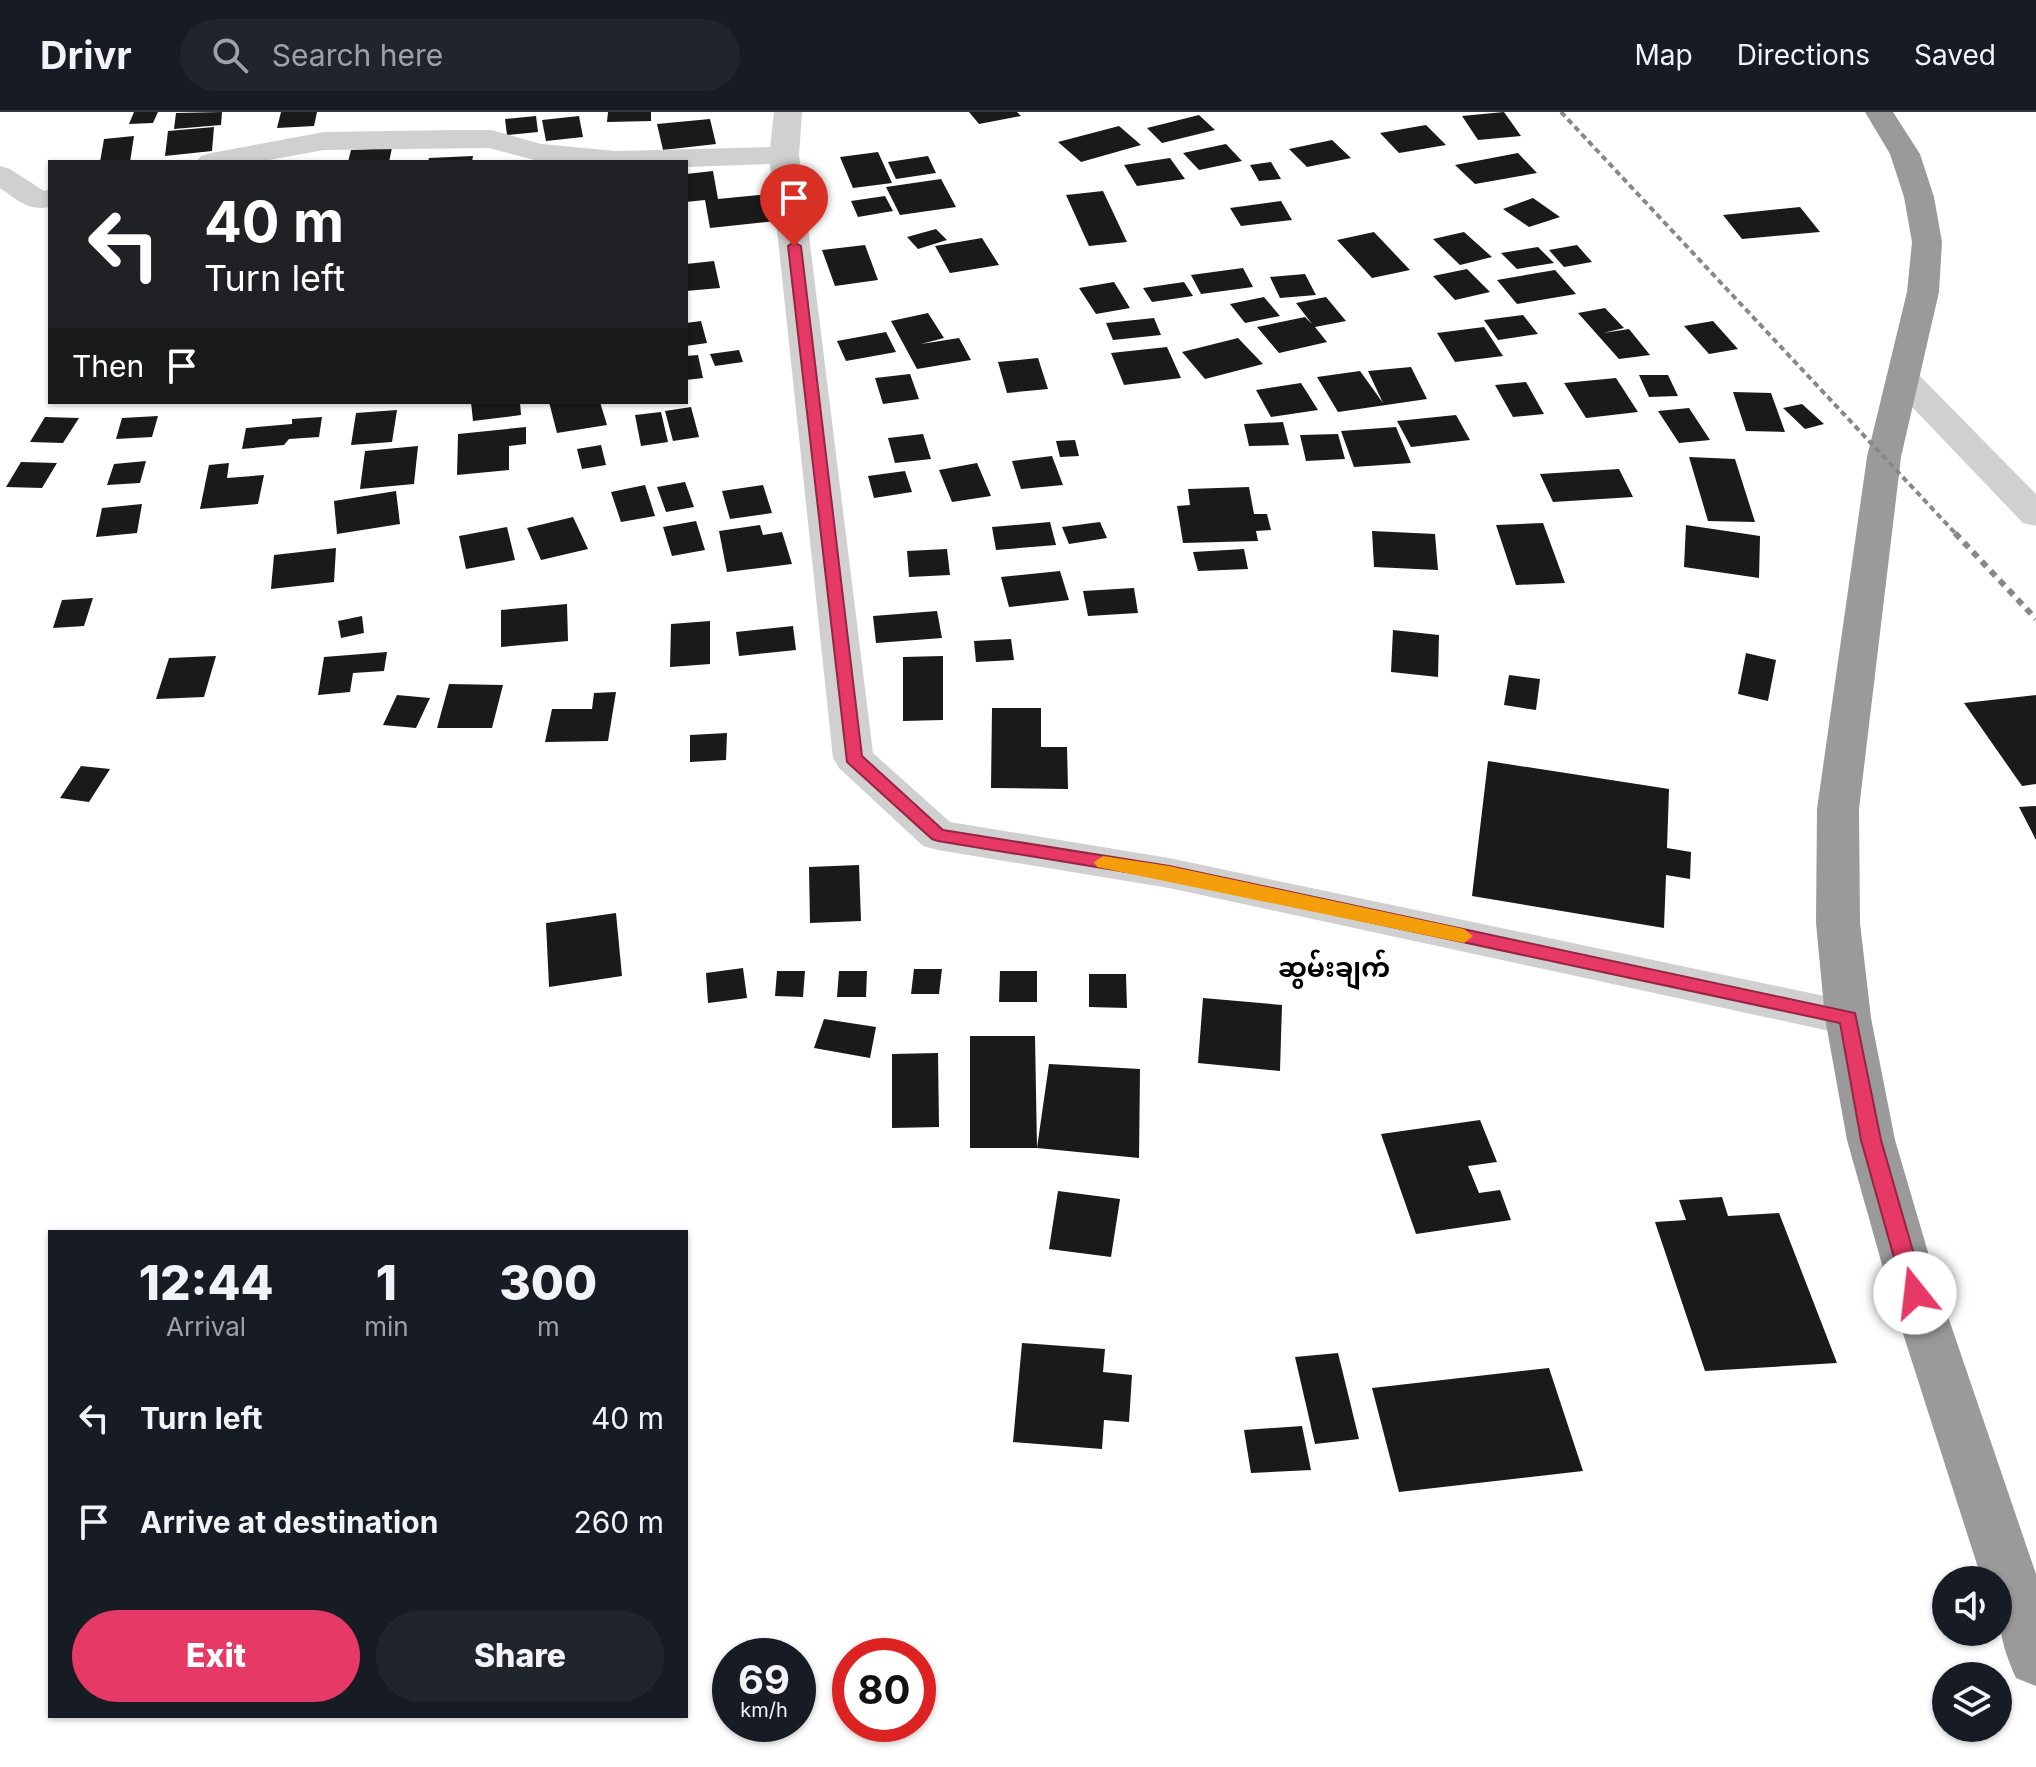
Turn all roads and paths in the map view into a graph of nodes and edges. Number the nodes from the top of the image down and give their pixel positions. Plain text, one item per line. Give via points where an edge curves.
1 (788, 112) edge
2 (1879, 112) edge
3 (784, 155) junction
4 (222, 160) edge
5 (616, 160) edge
6 (616, 160) edge
7 (0, 175) edge
8 (48, 199) edge
9 (1905, 380) junction
10 (2036, 515) edge
11 (1848, 1018) junction
12 (2036, 1658) edge

1 - 3 street
2 - 9 highway via 1905,154 1927,242
3 - 6 street
3 - 11 street via 853,758 938,835 1169,873
4 - 5 street via 324,141 457,139 491,139 539,153
7 - 8 street via 39,201
9 - 10 street
9 - 11 highway via 1884,457 1838,809 1838,923
11 - 12 highway via 1871,1140 1915,1293

